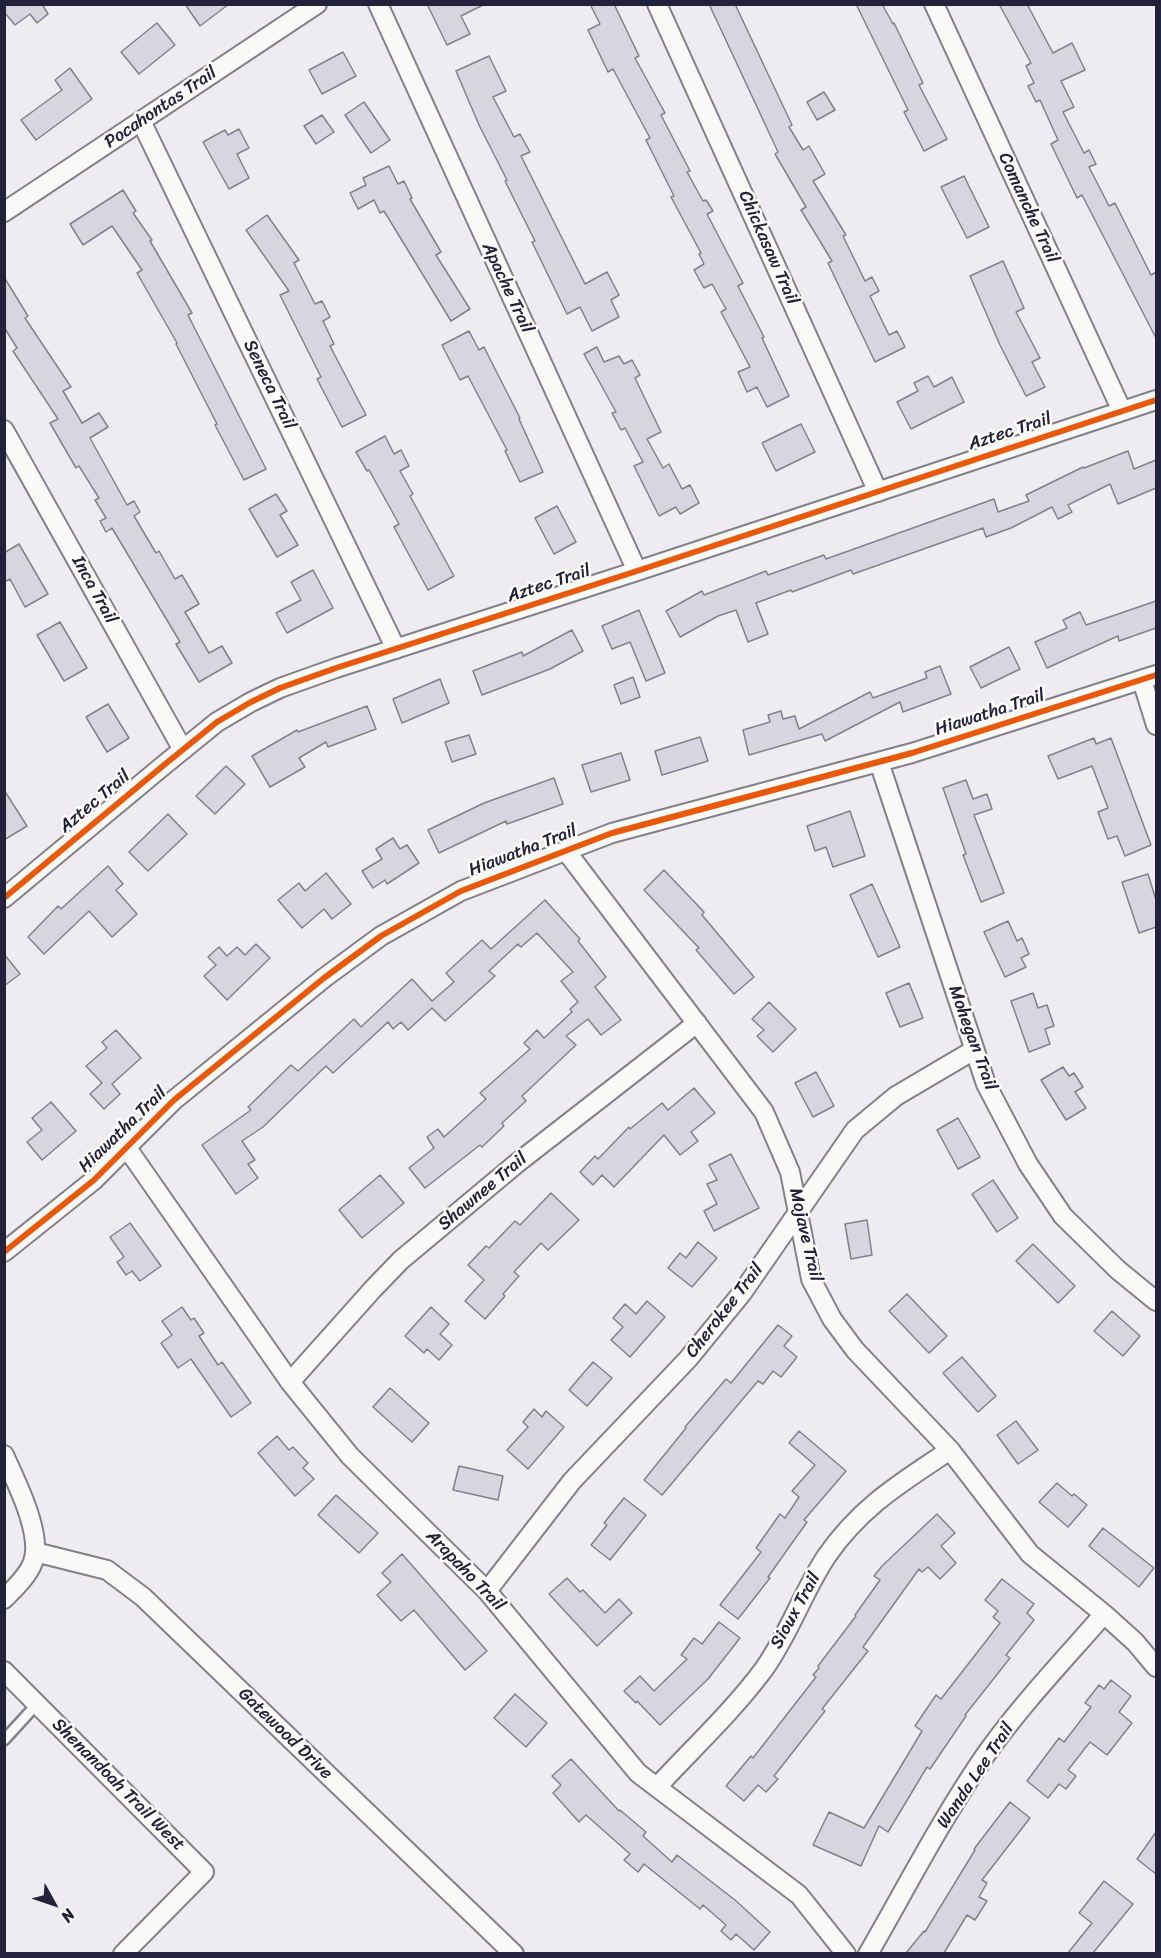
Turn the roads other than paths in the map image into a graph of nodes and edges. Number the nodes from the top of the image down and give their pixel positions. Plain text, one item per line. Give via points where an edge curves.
1 (317, 4) edge
2 (378, 4) edge
3 (657, 4) edge
4 (934, 4) edge
5 (141, 121) junction
6 (4, 212) edge
7 (1156, 400) edge
8 (1122, 411) junction
9 (4, 430) edge
10 (878, 492) junction
11 (637, 571) junction
12 (396, 649) junction
13 (1149, 677) edge
14 (1156, 725) edge
15 (183, 750) junction
16 (879, 762) junction
17 (566, 851) junction
18 (4, 898) edge
19 (697, 1023) junction
20 (974, 1050) junction
21 (127, 1148) junction
22 (798, 1212) junction
23 (4, 1252) edge
24 (1156, 1301) edge
25 (290, 1382) junction
26 (950, 1450) junction
27 (4, 1455) edge
28 (35, 1552) junction
29 (487, 1591) junction
30 (4, 1599) edge
31 (1104, 1614) junction
32 (1156, 1667) edge
33 (4, 1671) edge
34 (37, 1704) junction
35 (4, 1740) edge
36 (657, 1787) junction
37 (509, 1952) edge
38 (123, 1953) edge
39 (846, 1953) edge
40 (868, 1953) edge

1 - 5 street, Pocahontas Trail
2 - 11 street, Apache Trail
3 - 10 street, Chickasaw Trail
4 - 8 street, Comanche Trail
5 - 6 street, Pocahontas Trail
5 - 12 street, Seneca Trail
7 - 8 street, Aztec Trail
8 - 10 street, Aztec Trail
9 - 15 street, Inca Trail
10 - 11 street, Aztec Trail
11 - 12 street, Aztec Trail
12 - 15 street, Aztec Trail via 280,688 217,722
13 - 14 street
13 - 16 street, Hiawatha Trail
15 - 18 street, Aztec Trail
16 - 17 street, Hiawatha Trail via 612,833
16 - 20 street, Mohegan Trail
17 - 19 street, Mojave Trail
17 - 21 street, Hiawatha Trail via 461,891 381,936 174,1100
19 - 22 street, Mojave Trail via 765,1112 790,1172
19 - 25 street, Shawnee Trail via 516,1164 401,1260
20 - 22 street, Cherokee Trail via 896,1096 872,1115 855,1131
20 - 24 street, Mohegan Trail via 986,1084 1023,1154 1063,1216
21 - 23 street, Hiawatha Trail via 78,1194
21 - 25 street, Arapaho Trail
22 - 26 street, Mojave Trail via 811,1279 832,1319 855,1350
22 - 29 street, Cherokee Trail via 742,1293 688,1359 572,1481
25 - 29 street, Arapaho Trail via 350,1456
26 - 31 street, Mojave Trail via 1030,1554
26 - 36 street, Sioux Trail via 879,1497 852,1523 826,1558 766,1666
27 - 28 street via 31,1519
28 - 30 street via 20,1583
28 - 37 street, Gatewood Drive via 107,1570 143,1598
29 - 36 street, Arapaho Trail via 638,1773
31 - 32 street, Mojave Trail via 1136,1642
31 - 40 street, Wanda Lee Trail via 985,1756
33 - 34 street, Shenandoah Trail West
34 - 35 lane
34 - 38 street, Shenandoah Trail West via 204,1872
36 - 39 street, Arapaho Trail via 799,1895

